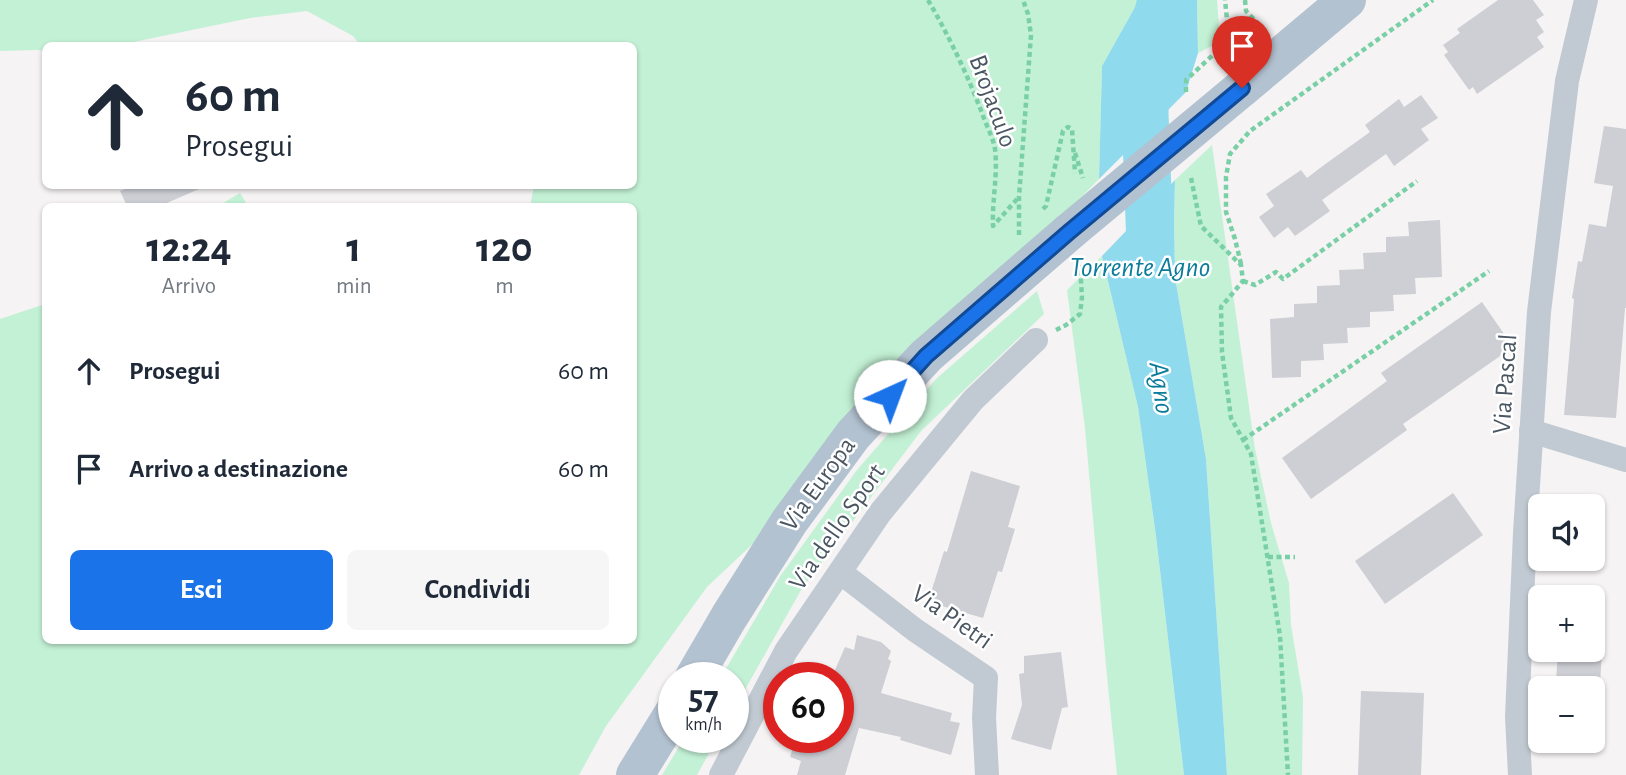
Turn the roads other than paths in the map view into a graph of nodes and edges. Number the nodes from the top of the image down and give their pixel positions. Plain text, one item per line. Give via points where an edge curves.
1 (1347, 0) edge
2 (1586, 0) edge
3 (1036, 340) road end
4 (1531, 431) junction
5 (1626, 460) edge
6 (840, 572) junction
7 (703, 662) edge
8 (658, 738) edge
9 (635, 775) edge
10 (721, 775) edge
11 (987, 775) edge
12 (1520, 775) edge

1 - 7 main road, Via Europa, bridge via 1063,236 1026,242 853,435 789,522
2 - 4 street, Via Pascal via 1567,81 1539,312
3 - 6 street, Via dello Sport via 973,400 880,513
4 - 5 street
4 - 12 street, Via Pascal via 1517,717
6 - 10 street, Via dello Sport via 786,651
6 - 11 street, Via Pietri via 986,677
8 - 9 main road

